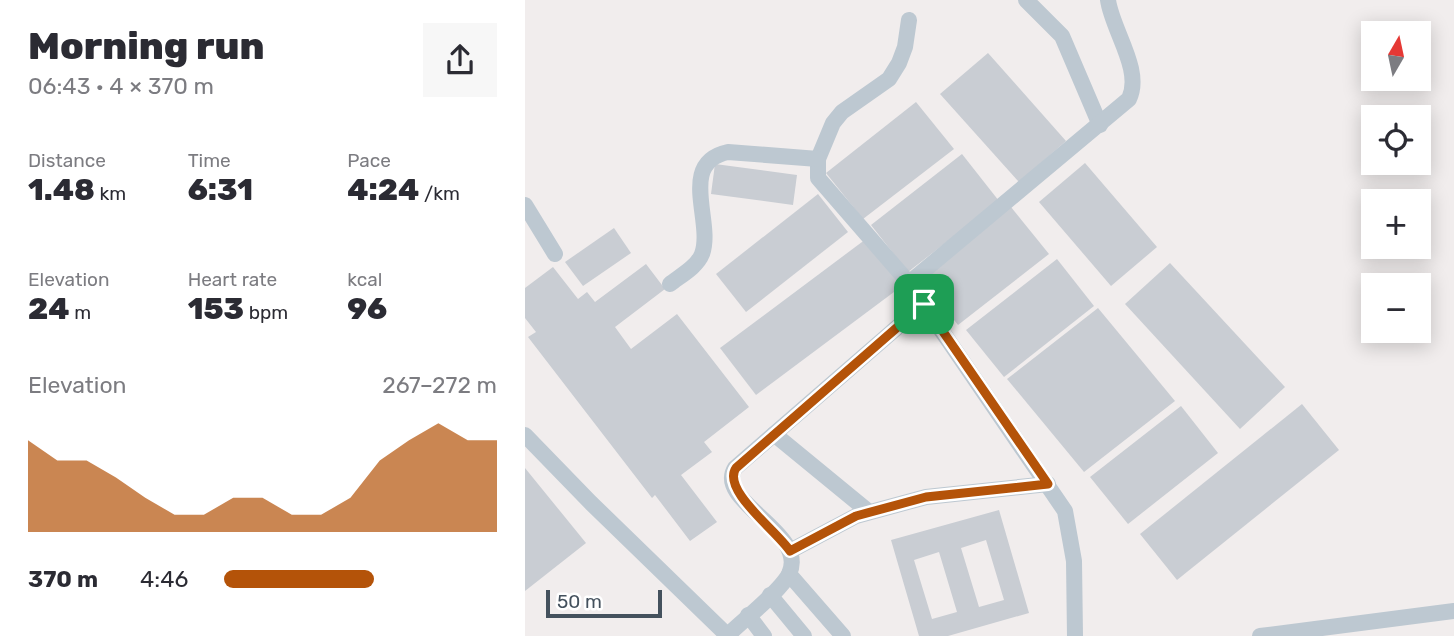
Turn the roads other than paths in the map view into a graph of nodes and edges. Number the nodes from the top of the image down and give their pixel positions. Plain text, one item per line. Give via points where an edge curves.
1 (1026, 0) edge
2 (1108, 0) edge
3 (909, 20) dead end
4 (1100, 125) junction
5 (818, 159) junction
6 (525, 205) edge
7 (555, 254) dead end
8 (909, 283) junction
9 (670, 284) dead end
10 (924, 304) junction
11 (774, 434) junction
12 (525, 435) edge
13 (1048, 484) junction
14 (869, 512) junction
15 (790, 551) junction
16 (789, 573) junction
17 (770, 595) junction
18 (1454, 611) edge
19 (748, 615) junction
20 (728, 635) edge
21 (764, 636) edge
22 (804, 636) edge
23 (843, 636) edge
24 (1076, 636) edge
25 (1260, 636) edge

1 - 4 lane via 1062,36
2 - 4 lane via 1133,85 1124,105
3 - 5 lane via 905,47 889,79 842,111
4 - 8 lane
5 - 8 lane via 818,177
5 - 9 lane via 728,152 710,159 700,188 703,250 697,262
6 - 7 lane
8 - 10 lane
10 - 11 lane
10 - 13 lane
11 - 14 lane
11 - 15 lane via 736,468 732,481 738,494
12 - 20 lane
13 - 14 lane via 926,497
13 - 24 lane via 1069,527
14 - 15 lane
15 - 16 lane
16 - 17 lane
16 - 23 lane
17 - 19 lane
17 - 22 lane
18 - 25 lane
19 - 20 lane
19 - 21 lane

